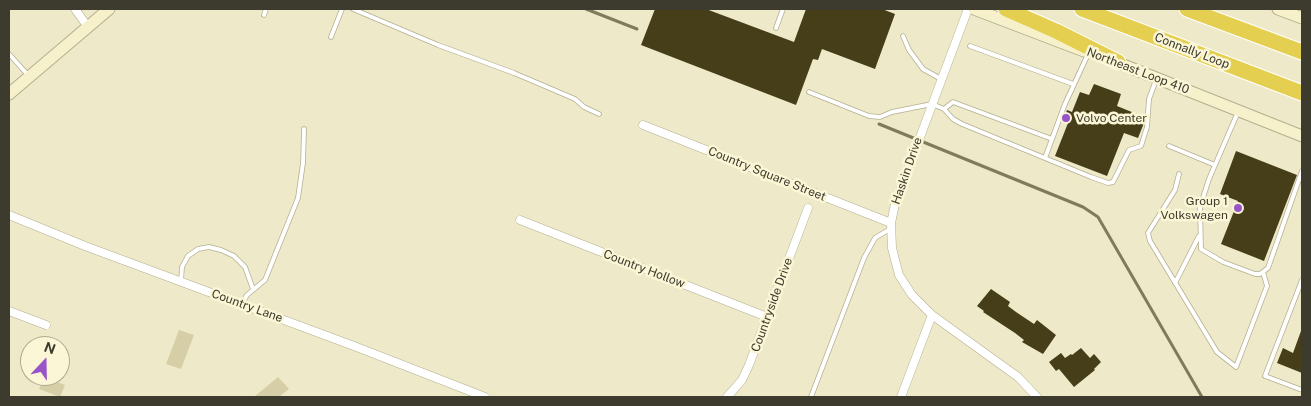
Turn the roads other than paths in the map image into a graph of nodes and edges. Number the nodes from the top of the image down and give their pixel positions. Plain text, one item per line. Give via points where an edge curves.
1 (76, 9) edge
2 (109, 9) edge
3 (266, 9) edge
4 (342, 9) edge
5 (353, 9) edge
6 (783, 9) edge
7 (968, 9) edge
8 (974, 9) edge
9 (1006, 9) edge
10 (1082, 9) edge
11 (1187, 9) edge
12 (1278, 9) edge
13 (1297, 14) edge
14 (264, 15) dead end
15 (88, 27) junction
16 (776, 28) dead end
17 (903, 36) dead end
18 (331, 37) dead end
19 (970, 46) dead end
20 (1088, 52) junction
21 (1302, 52) edge
22 (9, 54) edge
23 (1118, 62) junction
24 (29, 76) junction
25 (1157, 78) junction
26 (942, 79) junction
27 (1073, 84) junction
28 (809, 92) dead end
29 (1302, 92) edge
30 (9, 94) edge
31 (932, 104) junction
32 (944, 109) junction
33 (1238, 110) junction
34 (599, 114) dead end
35 (643, 125) dead end
36 (304, 129) dead end
37 (1302, 136) edge
38 (1052, 139) junction
39 (1168, 146) dead end
40 (1045, 158) junction
41 (1215, 165) junction
42 (1302, 171) edge
43 (1179, 174) dead end
44 (808, 208) dead end
45 (9, 215) edge
46 (520, 220) dead end
47 (891, 226) junction
48 (1200, 235) junction
49 (1263, 272) junction
50 (1302, 280) edge
51 (181, 282) junction
52 (1175, 283) junction
53 (253, 289) junction
54 (242, 304) junction
55 (9, 311) edge
56 (932, 315) junction
57 (767, 317) junction
58 (46, 325) dead end
59 (1302, 390) edge
60 (485, 397) edge
61 (727, 397) edge
62 (811, 397) edge
63 (901, 397) edge
64 (1037, 397) edge

1 - 15 street
2 - 15 main road
3 - 14 lane
4 - 18 lane
5 - 34 lane via 438,45 514,72 575,99
6 - 16 lane
7 - 26 street, Haskin Drive
8 - 20 main road, Northeast Loop 410
9 - 23 highway
10 - 29 highway, Connally Loop
11 - 21 highway
12 - 13 main road
15 - 24 main road
17 - 26 lane via 923,69
19 - 27 lane
20 - 23 main road, Northeast Loop 410
20 - 27 lane
22 - 24 lane
23 - 25 main road, Northeast Loop 410
24 - 30 main road
25 - 33 main road, Northeast Loop 410
25 - 40 lane via 1149,99 1148,121 1141,146 1129,150 1113,182 1108,183
26 - 31 street, Haskin Drive
27 - 38 lane
28 - 31 lane via 868,116 880,117
31 - 32 lane
31 - 47 street, Haskin Drive via 895,204
32 - 38 lane via 953,102
32 - 40 lane via 962,124
33 - 37 main road, Northeast Loop 410
33 - 41 lane
35 - 47 street, Country Square Street
36 - 53 lane via 298,198 264,280
38 - 40 lane
39 - 41 lane
41 - 48 lane via 1200,207
42 - 49 lane via 1273,256
43 - 52 lane via 1175,190 1148,233
44 - 57 street, Countryside Drive
45 - 51 street, Country Lane
46 - 57 street, Country Hollow
47 - 56 street, Haskin Drive via 892,248 899,275 912,295
47 - 62 lane via 874,238 864,258
48 - 49 lane via 1201,249 1222,262 1255,274
48 - 52 lane
49 - 52 lane via 1267,286 1236,368 1217,352
50 - 59 lane via 1265,376
51 - 53 lane via 182,267 188,256 209,247 234,256 244,267
51 - 54 street, Country Lane
53 - 54 lane
54 - 60 street, Country Lane
55 - 58 street
56 - 63 street
56 - 64 street, Haskin Drive via 1018,377
57 - 61 street, Countryside Drive via 750,366

